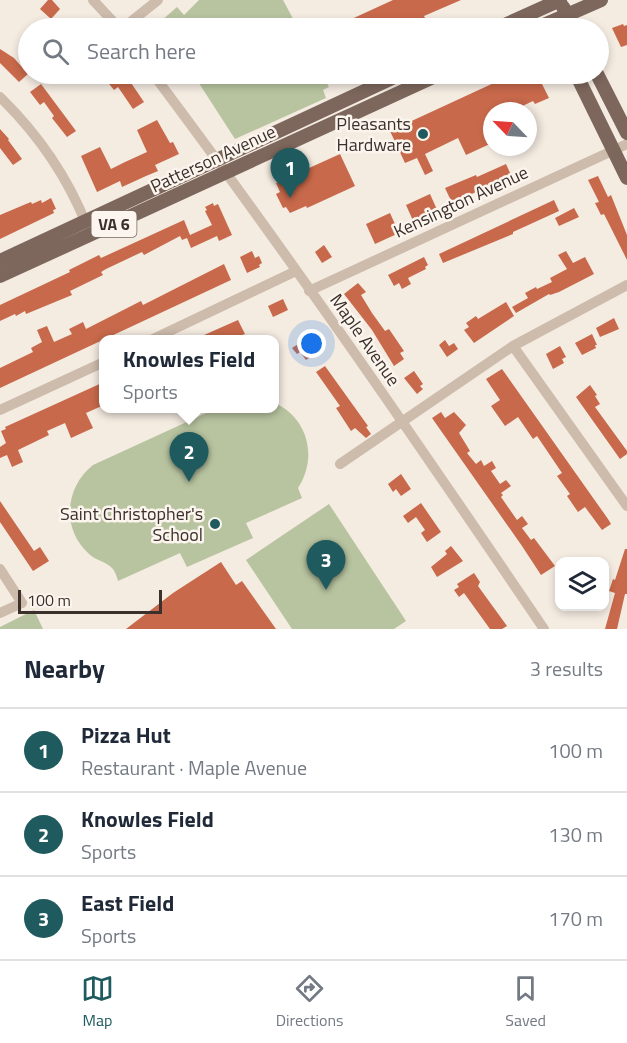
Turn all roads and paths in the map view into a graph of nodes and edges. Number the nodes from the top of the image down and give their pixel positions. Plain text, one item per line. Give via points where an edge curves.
1 (93, 0) edge
2 (158, 0) edge
3 (560, 0) edge
4 (601, 0) edge
5 (541, 4) edge
6 (567, 15) junction
7 (111, 18) edge
8 (134, 18) edge
9 (516, 18) edge
10 (548, 18) edge
11 (562, 18) edge
12 (569, 18) edge
13 (161, 84) edge
14 (379, 84) edge
15 (418, 84) edge
16 (581, 84) edge
17 (602, 84) edge
18 (0, 97) edge
19 (627, 133) edge
20 (627, 144) edge
21 (613, 150) junction
22 (217, 159) junction
23 (227, 172) junction
24 (627, 178) edge
25 (85, 221) junction
26 (90, 235) junction
27 (0, 261) edge
28 (297, 272) junction
29 (0, 276) edge
30 (627, 285) edge
31 (309, 291) junction
32 (160, 335) edge
33 (513, 346) junction
34 (99, 364) edge
35 (0, 410) edge
36 (402, 422) junction
37 (340, 464) dead end
38 (627, 506) edge
39 (0, 569) edge
40 (0, 613) edge
41 (544, 629) edge

1 - 7 street
2 - 8 street
3 - 5 main road
3 - 6 main road
4 - 6 main road
5 - 9 main road
5 - 10 main road
6 - 11 main road
6 - 12 main road
13 - 22 street, Maple Avenue
14 - 22 main road, Patterson Avenue / VA 6
15 - 23 main road, Patterson Avenue / VA 6
16 - 21 main road
17 - 19 main road
18 - 25 street via 41,143
20 - 21 street, Kensington Avenue
21 - 24 main road
21 - 31 street, Kensington Avenue
22 - 23 street, Maple Avenue
22 - 25 main road, Patterson Avenue / VA 6
23 - 26 main road, Patterson Avenue / VA 6
23 - 28 street, Maple Avenue
25 - 26 street
25 - 27 main road, Patterson Avenue / VA 6
26 - 29 main road, Patterson Avenue / VA 6
28 - 31 street, Maple Avenue
28 - 32 street
30 - 33 street
31 - 36 street, Maple Avenue
33 - 36 street
33 - 38 street
34 - 35 street
36 - 37 street
36 - 41 street, Maple Avenue
39 - 40 street via 22,603

